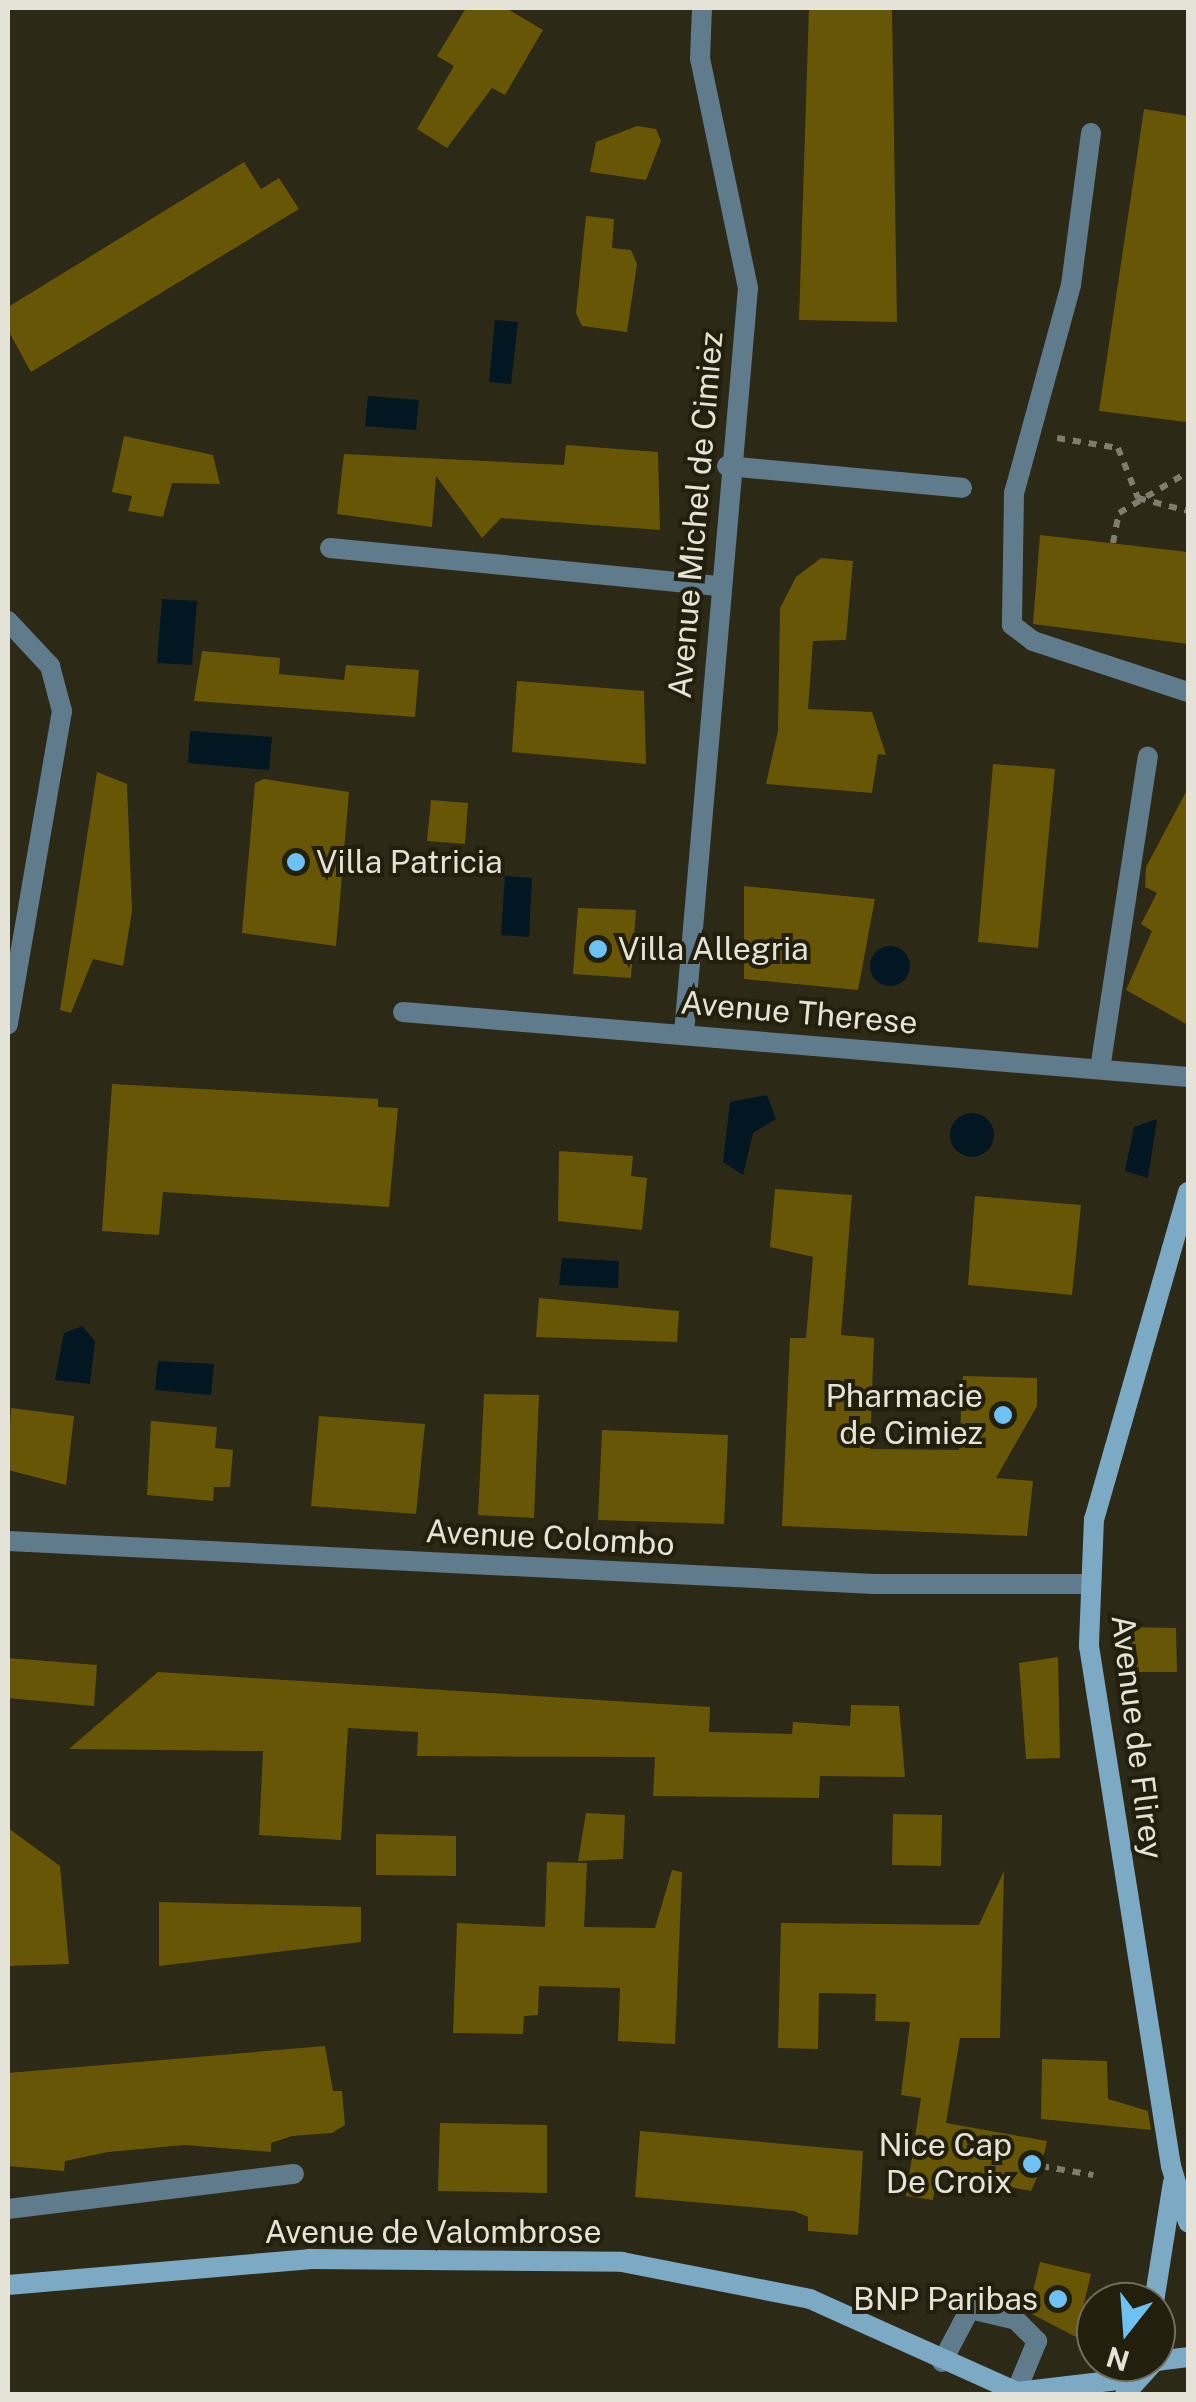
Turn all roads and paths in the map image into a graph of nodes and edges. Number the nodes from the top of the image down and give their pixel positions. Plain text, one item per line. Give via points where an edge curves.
1 (702, 8) edge
2 (1091, 132) dead end
3 (1049, 437) dead end
4 (727, 466) junction
5 (1188, 472) edge
6 (962, 488) dead end
7 (1138, 498) junction
8 (1188, 511) edge
9 (1113, 543) dead end
10 (330, 548) dead end
11 (718, 586) junction
12 (8, 621) edge
13 (1188, 692) edge
14 (1148, 757) dead end
15 (403, 1012) dead end
16 (8, 1024) edge
17 (684, 1032) junction
18 (1100, 1069) junction
19 (1188, 1077) edge
20 (1188, 1192) edge
21 (8, 1540) edge
22 (1090, 1584) junction
23 (1041, 2166) dead end
24 (294, 2174) dead end
25 (1093, 2174) dead end
26 (1173, 2180) junction
27 (8, 2209) edge
28 (1188, 2222) edge
29 (1157, 2282) edge
30 (8, 2285) edge
31 (942, 2362) junction
32 (1130, 2386) edge
33 (1018, 2394) edge

1 - 4 street, Avenue Michel de Cimiez via 700,60 748,288
2 - 13 street via 1071,285 1014,492 1012,626 1033,641
3 - 7 path via 1118,448
4 - 6 street
4 - 11 street, Avenue Michel de Cimiez
5 - 7 path
7 - 8 path
7 - 9 path via 1119,513
10 - 11 street
11 - 17 street, Avenue Michel de Cimiez
12 - 16 street via 50,666 62,711
14 - 18 street
15 - 17 street, Avenue Therese
17 - 18 street, Avenue Therese
18 - 19 street, Avenue Therese
20 - 22 main road, Avenue de Flirey via 1109,1451
21 - 22 street, Avenue Colombo via 874,1584
22 - 26 main road, Avenue de Flirey via 1100,1734
23 - 25 path
24 - 27 street
26 - 28 main road, Avenue de Flirey
26 - 29 main road, Avenue de Flirey
30 - 31 main road, Avenue de Valombrose via 166,2266 562,2256 762,2284
31 - 33 main road, Avenue de Valombrose
31 - 33 street via 970,2309 1016,2320 1038,2341
32 - 33 main road, Avenue de Valombrose

